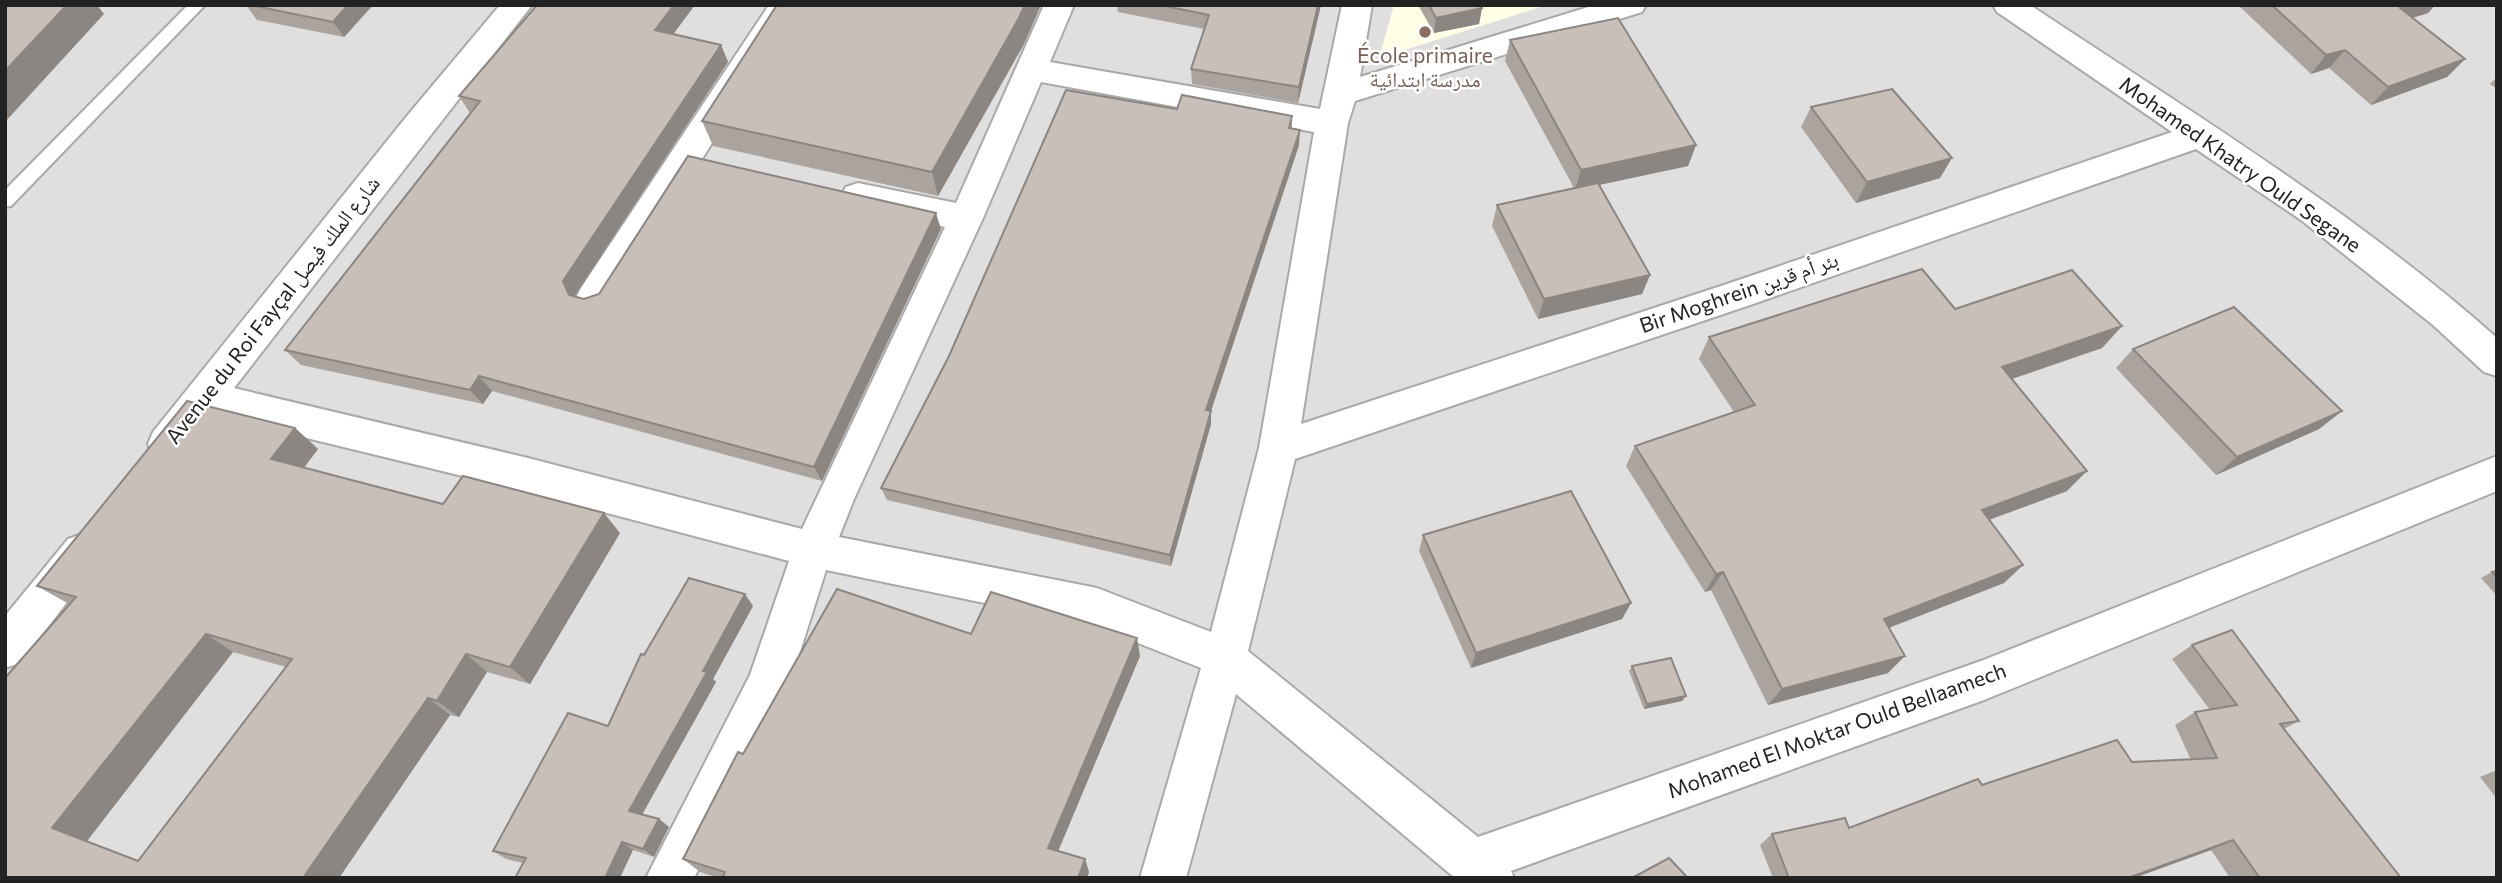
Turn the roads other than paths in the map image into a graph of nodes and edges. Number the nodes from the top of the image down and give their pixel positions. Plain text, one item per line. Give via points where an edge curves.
1 (197, 5) edge
2 (517, 5) edge
3 (785, 5) edge
4 (1357, 5) edge
5 (1631, 5) edge
6 (2008, 5) edge
7 (1051, 7) edge
8 (1029, 69) junction
9 (1337, 109) junction
10 (2199, 135) junction
11 (830, 189) edge
12 (5, 201) edge
13 (966, 218) junction
14 (594, 298) edge
15 (2497, 361) edge
16 (204, 397) junction
17 (1278, 448) junction
18 (143, 473) edge
19 (2497, 473) edge
20 (100, 528) edge
21 (815, 550) junction
22 (5, 649) edge
23 (1225, 659) junction
24 (1482, 870) edge
25 (669, 878) edge
26 (1163, 878) edge

1 - 12 lane
2 - 16 street, Avenue du Roi Fayçal شارع الملك فيصل
3 - 14 street via 701,159
4 - 9 street
5 - 9 street
6 - 10 street, Mohamed Khatry Ould Segane
7 - 8 street
8 - 9 street
8 - 13 street
9 - 17 street
10 - 15 street, Mohamed Khatry Ould Segane via 2313,211
10 - 17 street, Bir Moghrein بئر أم قرين
11 - 13 street
13 - 21 street via 834,499
16 - 18 street, Avenue du Roi Fayçal شارع الملك فيصل
16 - 21 street, Mohamed El Moktar Ould Bellaamech
17 - 23 street
19 - 24 street, Mohamed El Moktar Ould Bellaamech via 1984,680
20 - 22 street
21 - 23 street, Mohamed El Moktar Ould Bellaamech via 1097,607
21 - 25 street via 755,713
23 - 24 street, Mohamed El Moktar Ould Bellaamech
23 - 26 street

